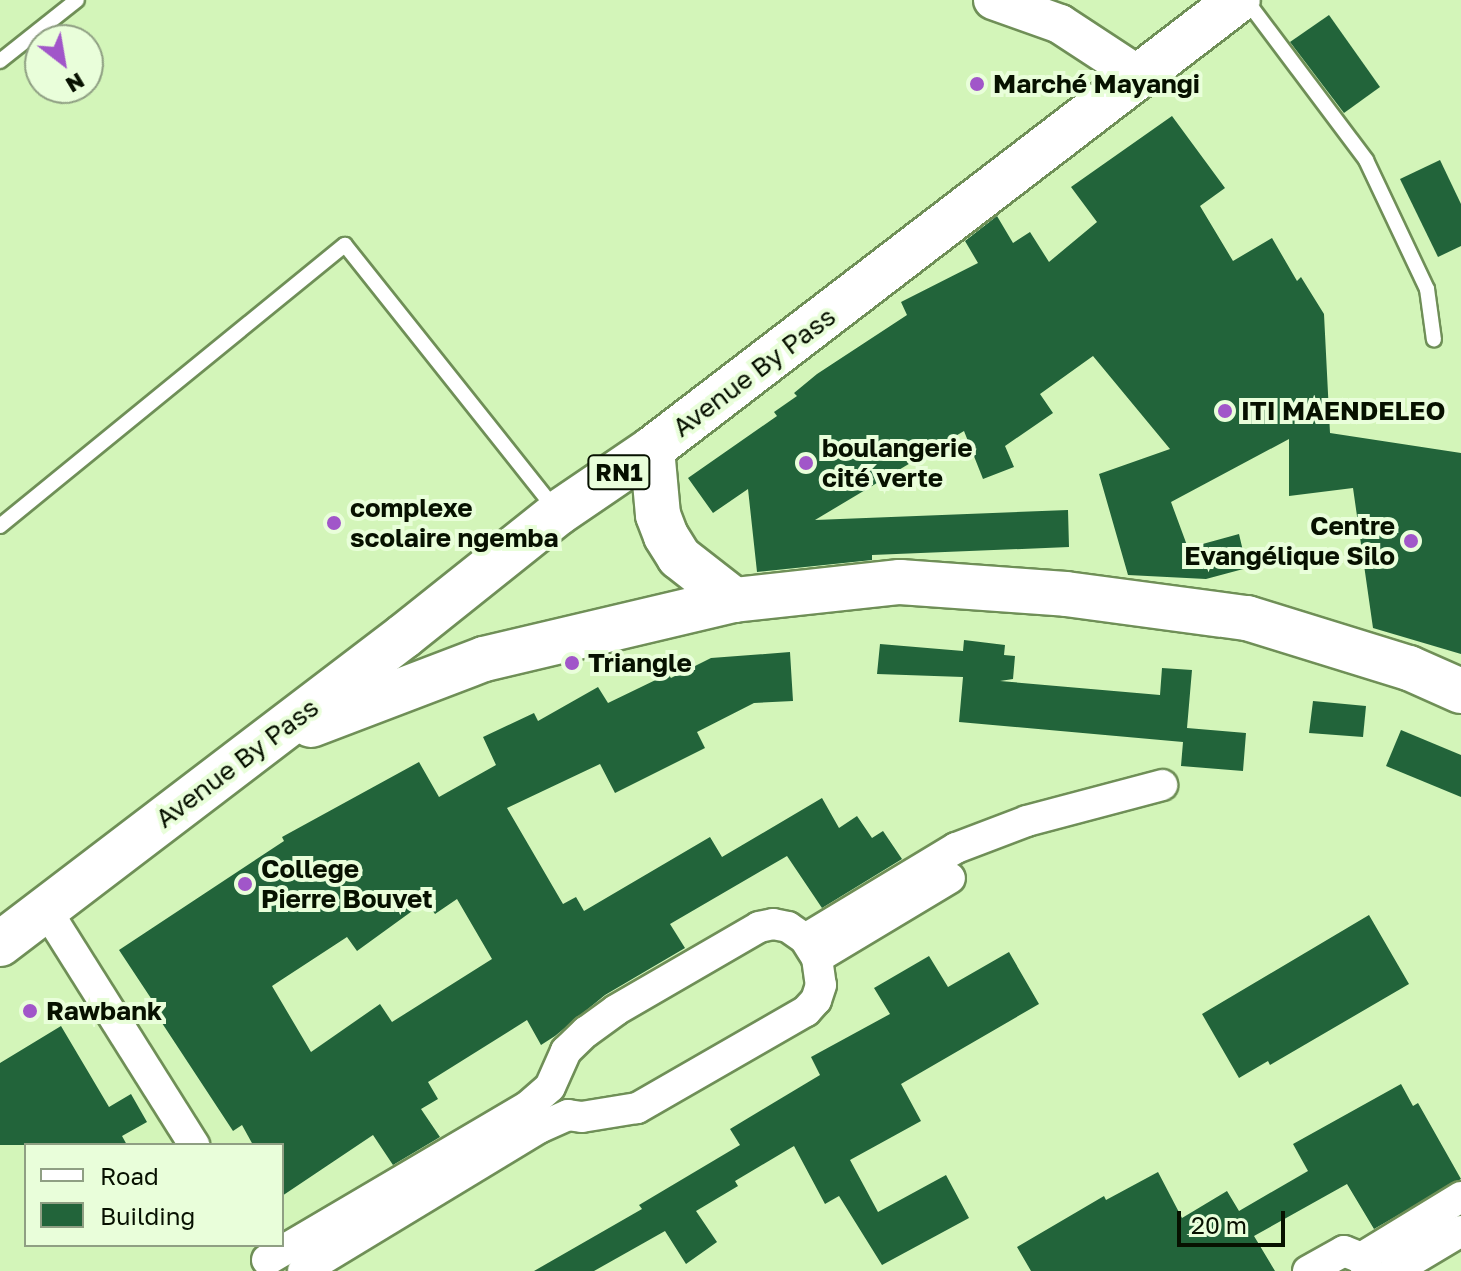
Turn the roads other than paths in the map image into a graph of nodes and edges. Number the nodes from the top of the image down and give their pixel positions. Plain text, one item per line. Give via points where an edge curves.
1 (77, 0) edge
2 (993, 0) edge
3 (1238, 0) edge
4 (1246, 0) edge
5 (0, 61) edge
6 (1141, 77) junction
7 (1434, 340) dead end
8 (652, 449) junction
9 (558, 513) junction
10 (0, 526) edge
11 (734, 600) junction
12 (1461, 691) edge
13 (264, 743) junction
14 (1162, 785) dead end
15 (950, 878) dead end
16 (45, 908) junction
17 (0, 944) edge
18 (811, 949) junction
19 (550, 1087) junction
20 (568, 1115) junction
21 (193, 1143) edge
22 (1461, 1197) edge
23 (1461, 1231) edge
24 (266, 1259) edge
25 (1365, 1265) edge
26 (303, 1271) edge
27 (1308, 1271) edge
28 (1394, 1271) edge

1 - 5 lane
2 - 6 street via 1060,24
3 - 6 highway, Avenue By Pass / RN1
4 - 7 lane via 1366,160 1427,289
6 - 8 highway, Avenue By Pass / RN1
8 - 9 highway, Avenue By Pass / RN1
8 - 11 highway via 658,515 666,536 679,557
9 - 10 lane via 345,245
9 - 13 highway, Avenue By Pass / RN1
11 - 12 highway via 900,582 1066,594 1247,618 1409,668
11 - 13 highway via 484,659
13 - 16 highway, Avenue By Pass / RN1
14 - 18 street via 1027,821 956,848
15 - 18 street
16 - 17 highway, Avenue By Pass / RN1
16 - 21 street
18 - 19 street via 788,927 759,927 586,1032 566,1051
18 - 20 street via 821,985 806,1011 637,1108
19 - 20 street
19 - 24 street via 527,1107
20 - 26 street
22 - 25 street
23 - 28 street
25 - 27 street via 1344,1251

